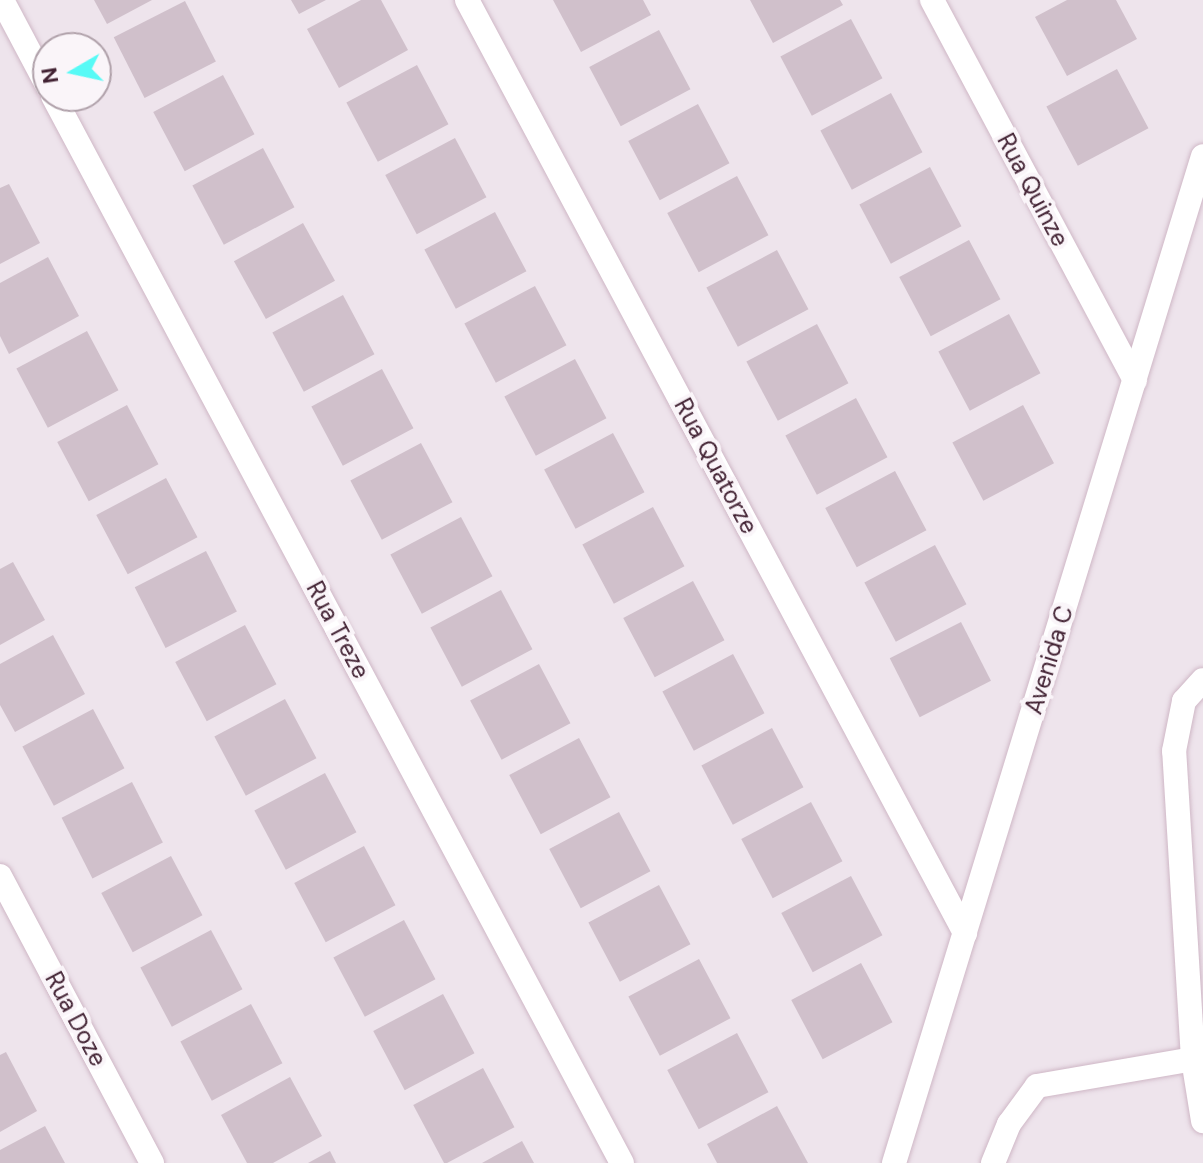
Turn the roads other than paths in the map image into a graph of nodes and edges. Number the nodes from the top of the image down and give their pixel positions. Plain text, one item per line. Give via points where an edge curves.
1 (2, 0) edge
2 (467, 0) edge
3 (932, 0) edge
4 (32, 57) edge
5 (62, 112) edge
6 (1203, 156) edge
7 (1135, 380) junction
8 (1203, 680) edge
9 (0, 876) edge
10 (965, 933) junction
11 (1198, 1058) edge
12 (1203, 1121) edge
13 (152, 1163) edge
14 (622, 1163) edge
15 (894, 1163) edge
16 (993, 1163) edge

1 - 4 street
2 - 10 street, Rua Quatorze
3 - 7 street, Rua Quinze
5 - 14 street, Rua Treze
6 - 7 street, Avenida C
7 - 10 street, Avenida C
8 - 11 street via 1184,701 1174,751
9 - 13 street, Rua Doze
10 - 15 street, Avenida C
11 - 12 street
11 - 16 street via 1037,1086 1009,1124

